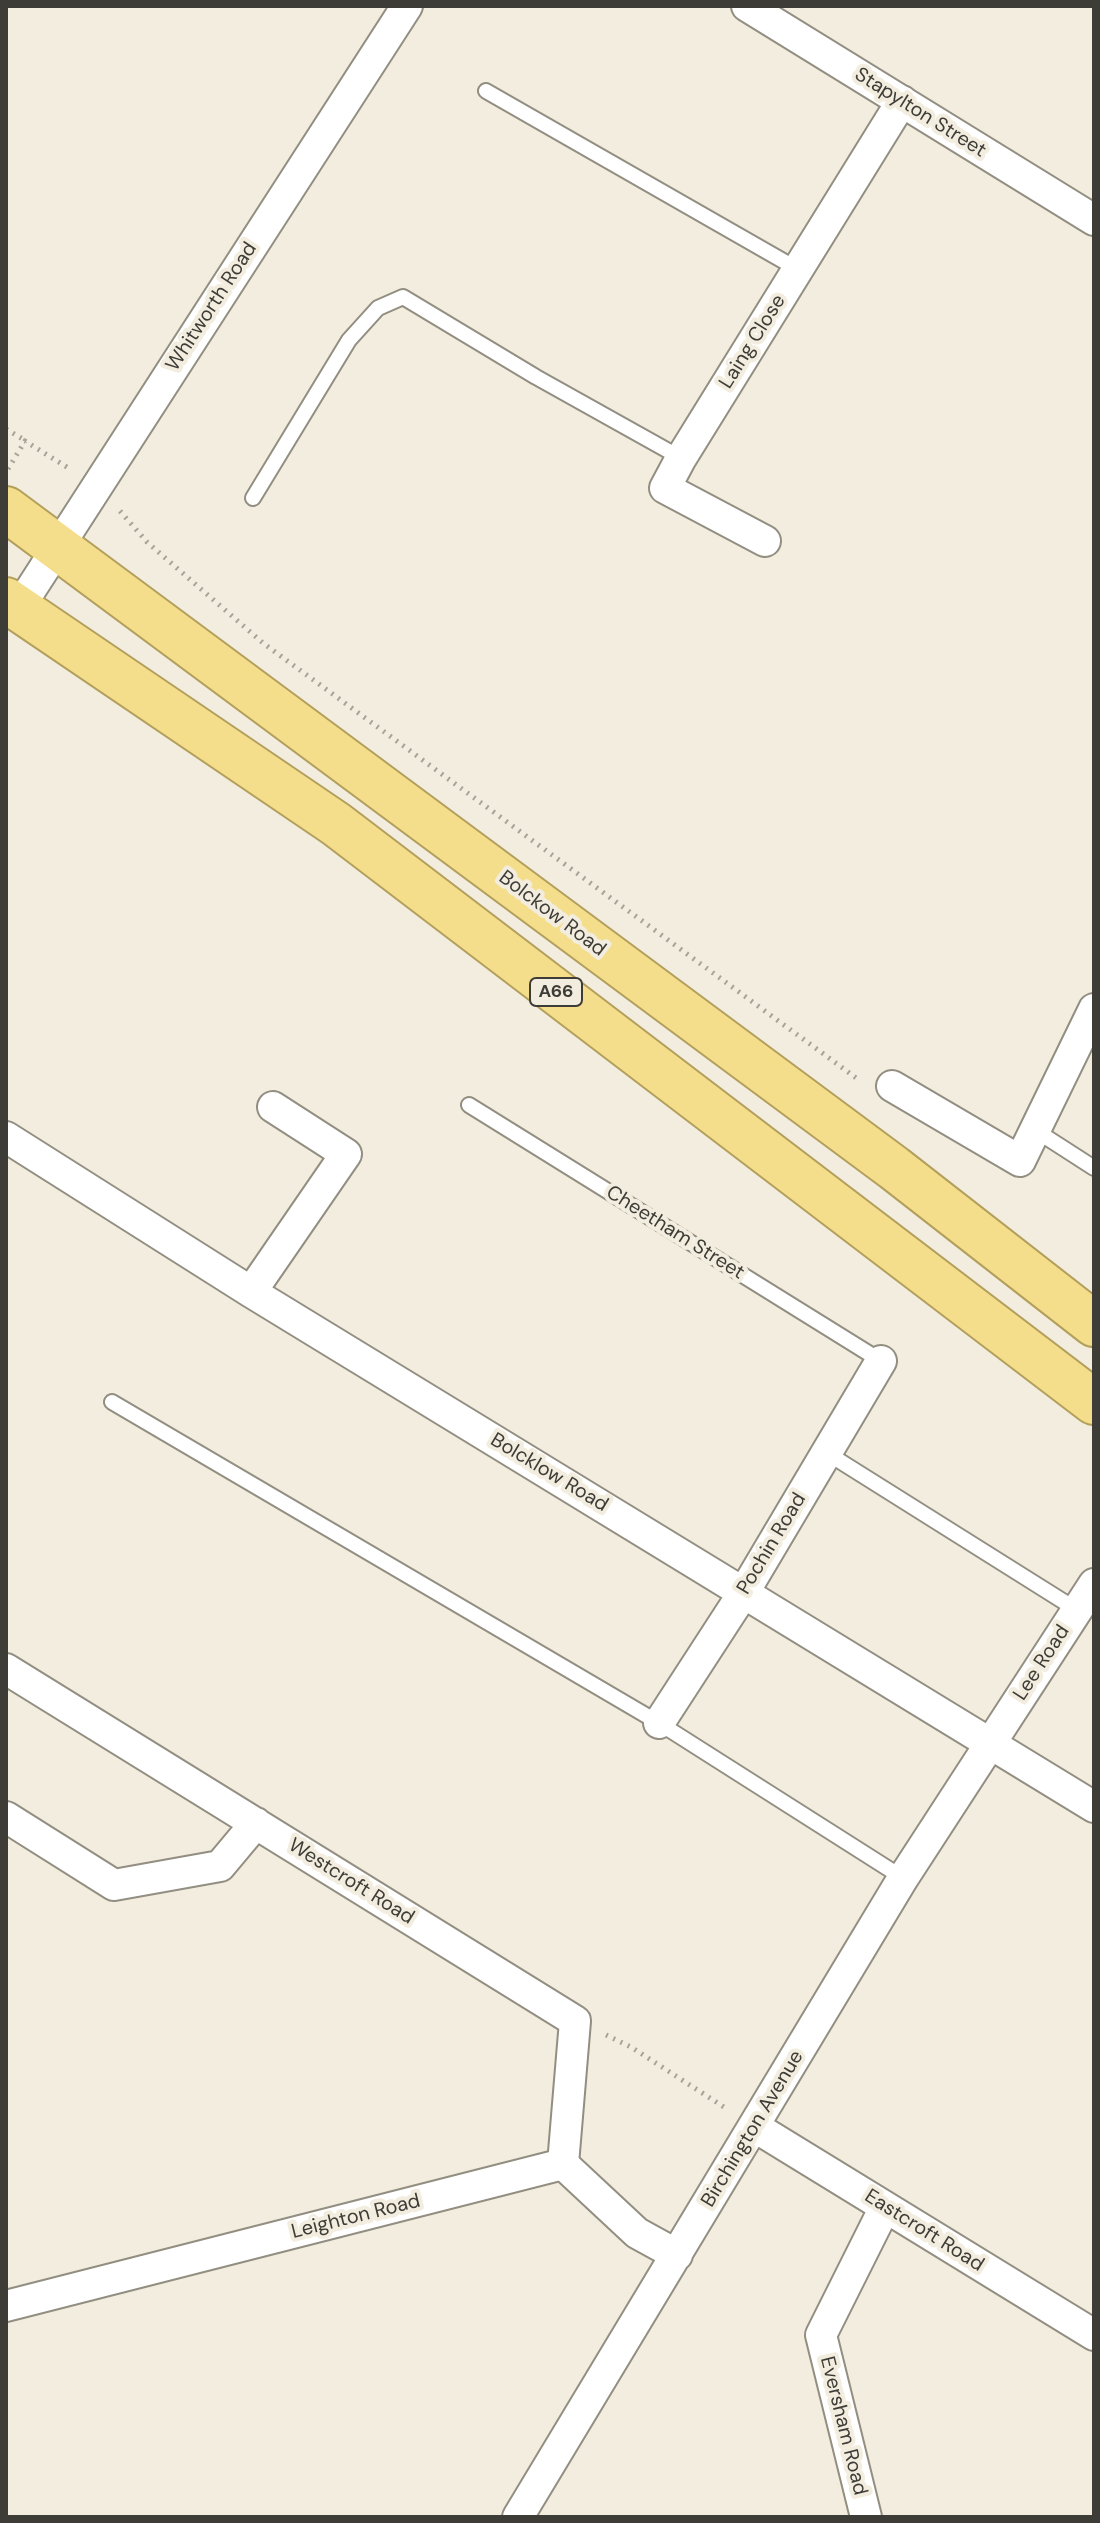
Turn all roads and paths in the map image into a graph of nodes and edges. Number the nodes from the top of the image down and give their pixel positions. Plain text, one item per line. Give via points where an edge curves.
1 (407, 6) edge
2 (747, 6) edge
3 (486, 91) dead end
4 (902, 101) junction
5 (1094, 220) edge
6 (799, 270) junction
7 (6, 429) edge
8 (44, 452) junction
9 (681, 458) junction
10 (6, 472) edge
11 (97, 485) junction
12 (253, 498) dead end
13 (6, 509) edge
14 (765, 541) dead end
15 (58, 546) junction
16 (12, 604) edge
17 (1094, 1009) edge
18 (892, 1086) joint
19 (469, 1105) dead end
20 (273, 1107) dead end
21 (1035, 1130) junction
22 (6, 1137) edge
23 (1094, 1168) edge
24 (251, 1292) junction
25 (1094, 1324) edge
26 (881, 1361) joint
27 (112, 1402) dead end
28 (1094, 1402) edge
29 (827, 1453) junction
30 (1094, 1584) edge
31 (744, 1592) junction
32 (1077, 1610) junction
33 (6, 1669) edge
34 (659, 1723) junction
35 (989, 1743) junction
36 (1094, 1807) edge
37 (6, 1817) edge
38 (256, 1823) junction
39 (903, 1878) junction
40 (575, 2021) junction
41 (755, 2127) junction
42 (563, 2164) junction
43 (885, 2207) junction
44 (677, 2255) junction
45 (6, 2306) edge
46 (1094, 2335) edge
47 (518, 2517) edge
48 (866, 2517) edge

1 - 11 street, Whitworth Road
2 - 4 street, Stapylton Street
3 - 6 lane
4 - 5 street, Stapylton Street
4 - 6 street, Laing Close
6 - 9 street, Laing Close
7 - 8 path
8 - 10 path via 25,441
8 - 11 path
9 - 12 lane via 403,297 378,308 349,340
9 - 14 street, Laing Close via 665,488
11 - 15 street, Whitworth Road
11 - 18 path via 147,542 263,643 880,1095
13 - 15 highway, Bolckow Road
15 - 16 street, Whitworth Road
15 - 25 highway, Bolckow Road via 894,1168
16 - 28 highway, A66 via 336,824
17 - 21 street
18 - 21 street via 1020,1161
19 - 26 lane, Cheetham Street
20 - 24 street via 346,1154
21 - 23 lane
22 - 24 street, Bolcklow Road
24 - 31 street, Bolcklow Road
26 - 29 street, Pochin Road
27 - 34 lane
29 - 31 street, Pochin Road
29 - 32 lane
30 - 32 street, Lee Road
31 - 34 street, Pochin Road
31 - 35 street, Bolcklow Road
32 - 35 street, Lee Road
33 - 38 street, Westcroft Road
34 - 39 lane
35 - 36 street, Bolcklow Road
35 - 39 street, Birchington Avenue
37 - 38 street via 114,1885 220,1866
38 - 40 street, Westcroft Road
39 - 41 street, Birchington Avenue
40 - 41 path via 631,2047
40 - 42 street
41 - 43 street, Eastcroft Road
41 - 44 street, Birchington Avenue
42 - 44 street via 637,2233
42 - 45 street, Leighton Road
43 - 46 street, Eastcroft Road
43 - 48 street, Eversham Road via 821,2335
44 - 47 street, Birchington Avenue

